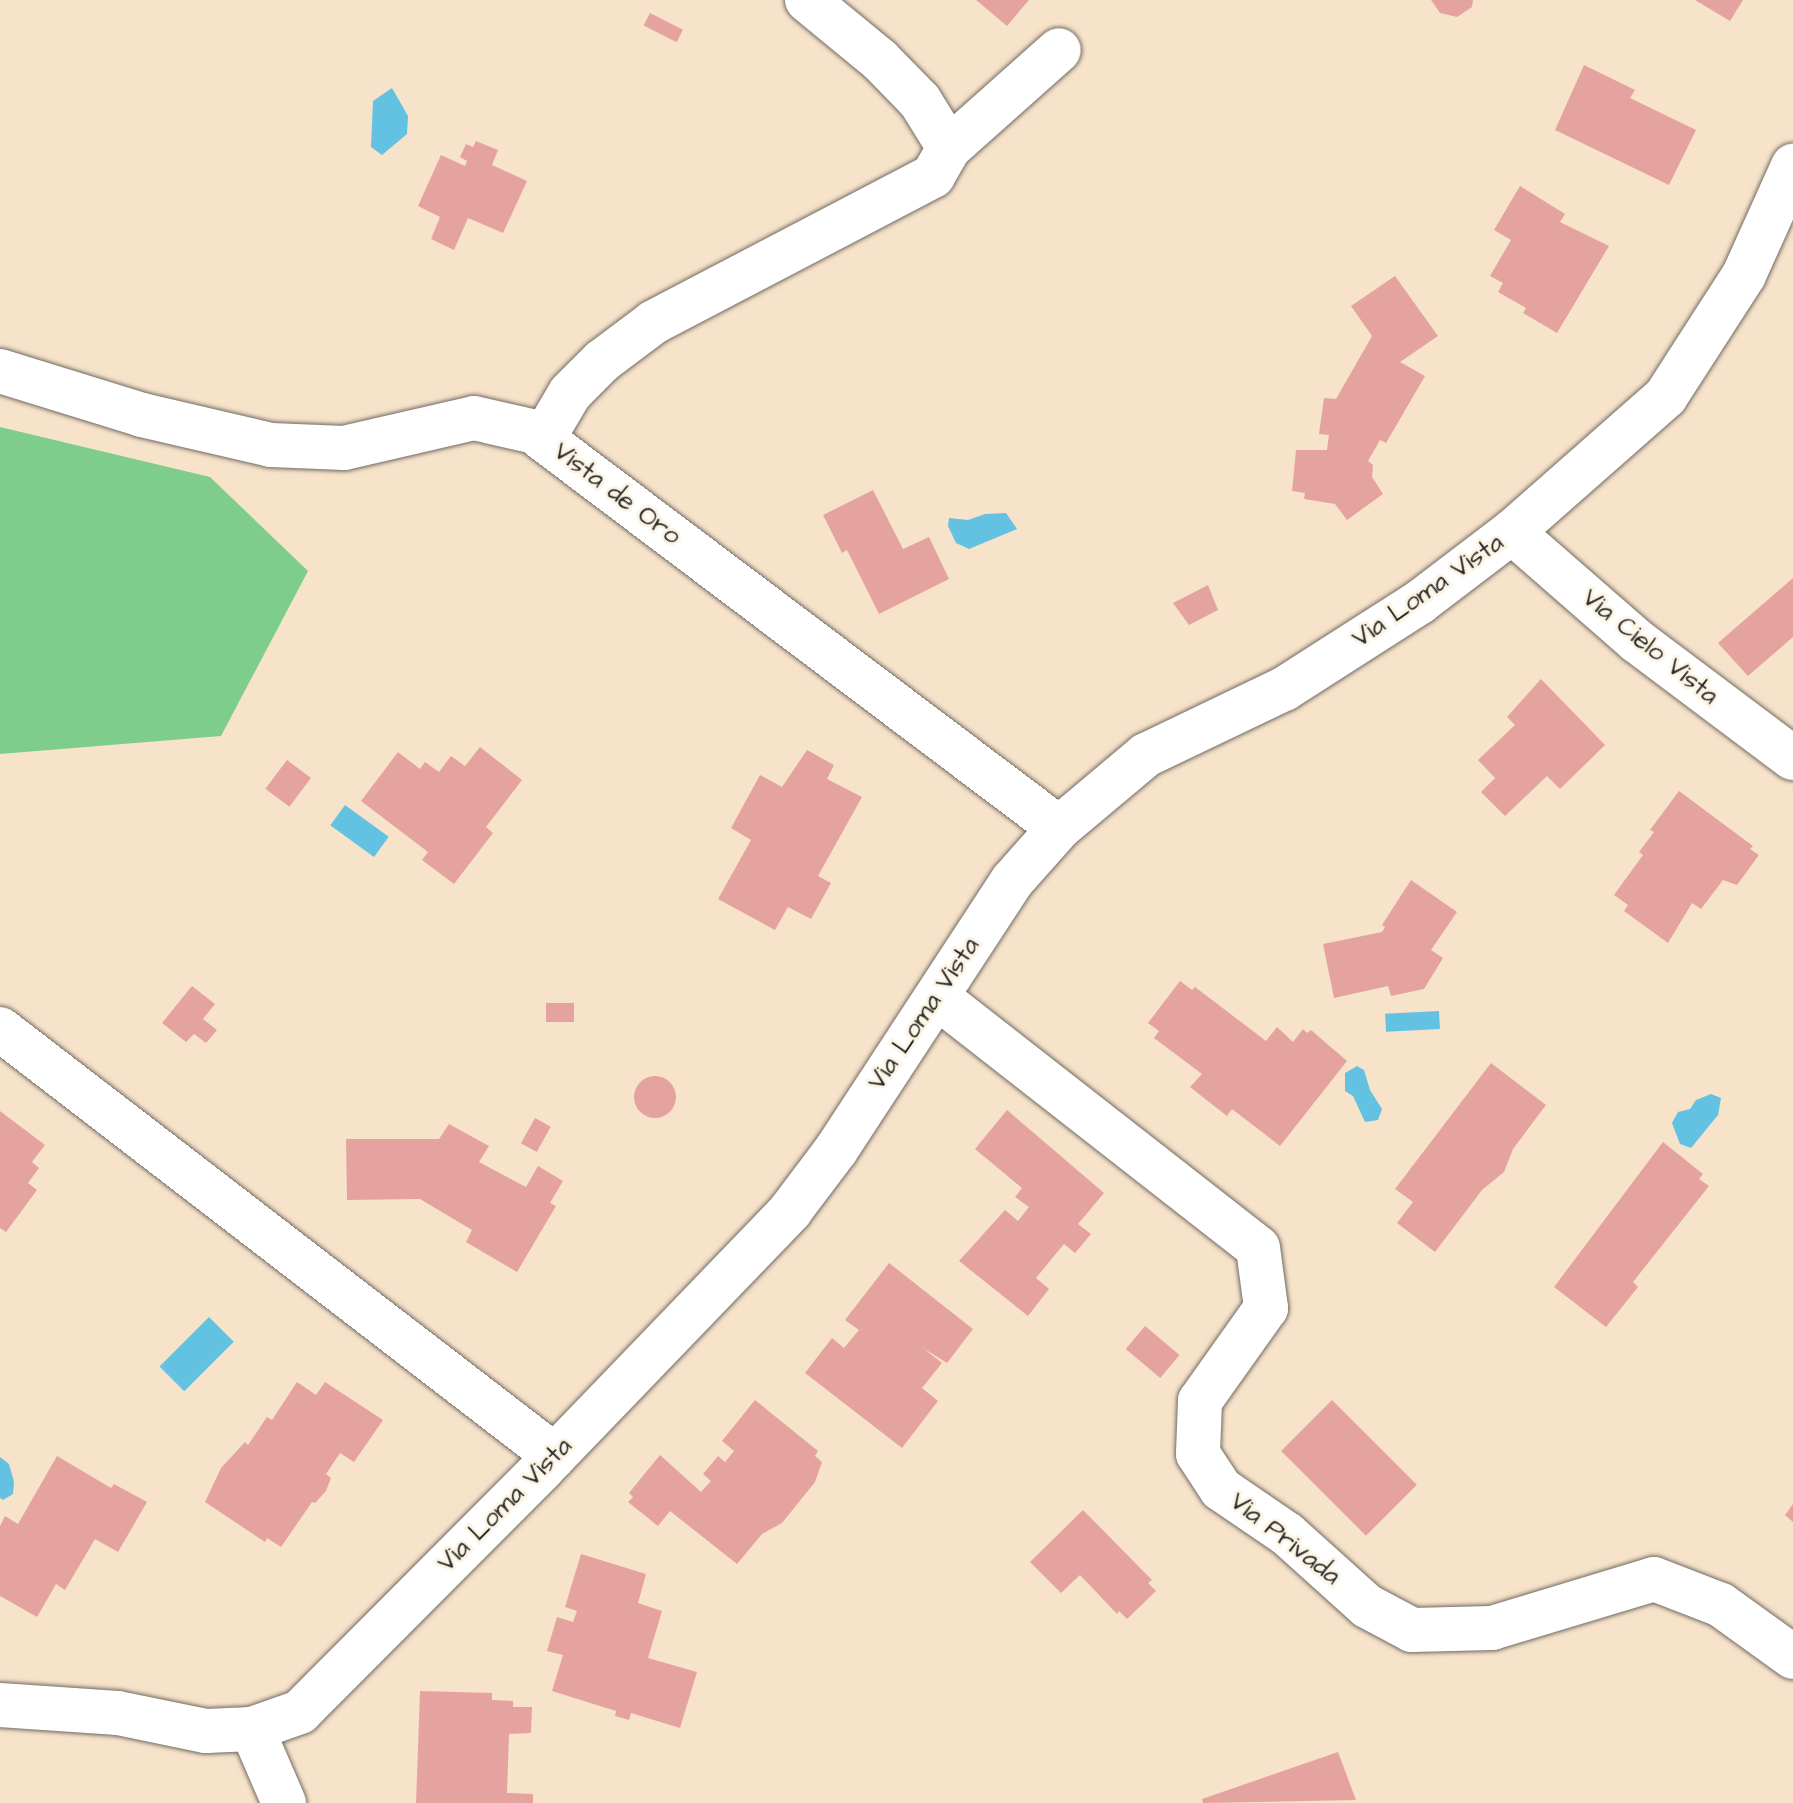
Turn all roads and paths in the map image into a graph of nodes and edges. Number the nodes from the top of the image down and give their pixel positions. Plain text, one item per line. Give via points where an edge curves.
1 (807, 0) edge
2 (1059, 50) dead end
3 (949, 148) junction
4 (1793, 166) edge
5 (0, 371) edge
6 (543, 439) junction
7 (1512, 532) junction
8 (1793, 758) edge
9 (1059, 828) junction
10 (937, 997) junction
11 (0, 1029) edge
12 (555, 1456) junction
13 (1793, 1657) edge
14 (0, 1705) edge
15 (252, 1729) junction
16 (284, 1803) edge

1 - 3 street via 920,101
2 - 3 street, Vista de Oro
3 - 6 street, Vista de Oro via 933,176 654,322 570,393
4 - 7 street, Via Loma Vista via 1744,275 1666,396
5 - 6 street via 142,415 271,445 344,448 474,418 535,432
6 - 9 street, Vista de Oro
7 - 8 street, Via Cielo Vista via 1637,641
7 - 9 street, Via Loma Vista via 1420,602 1284,689 1146,755
9 - 10 street, Via Loma Vista via 1012,881
10 - 12 street, Via Loma Vista via 790,1211
10 - 13 street, Via Privada via 1258,1248 1266,1308 1200,1401 1198,1454 1221,1489 1287,1534 1367,1606 1412,1630 1492,1628 1654,1579 1721,1605
11 - 12 street
12 - 15 street, Via Loma Vista via 300,1712
14 - 15 street, Via Loma Vista via 118,1713 206,1731
15 - 16 street

